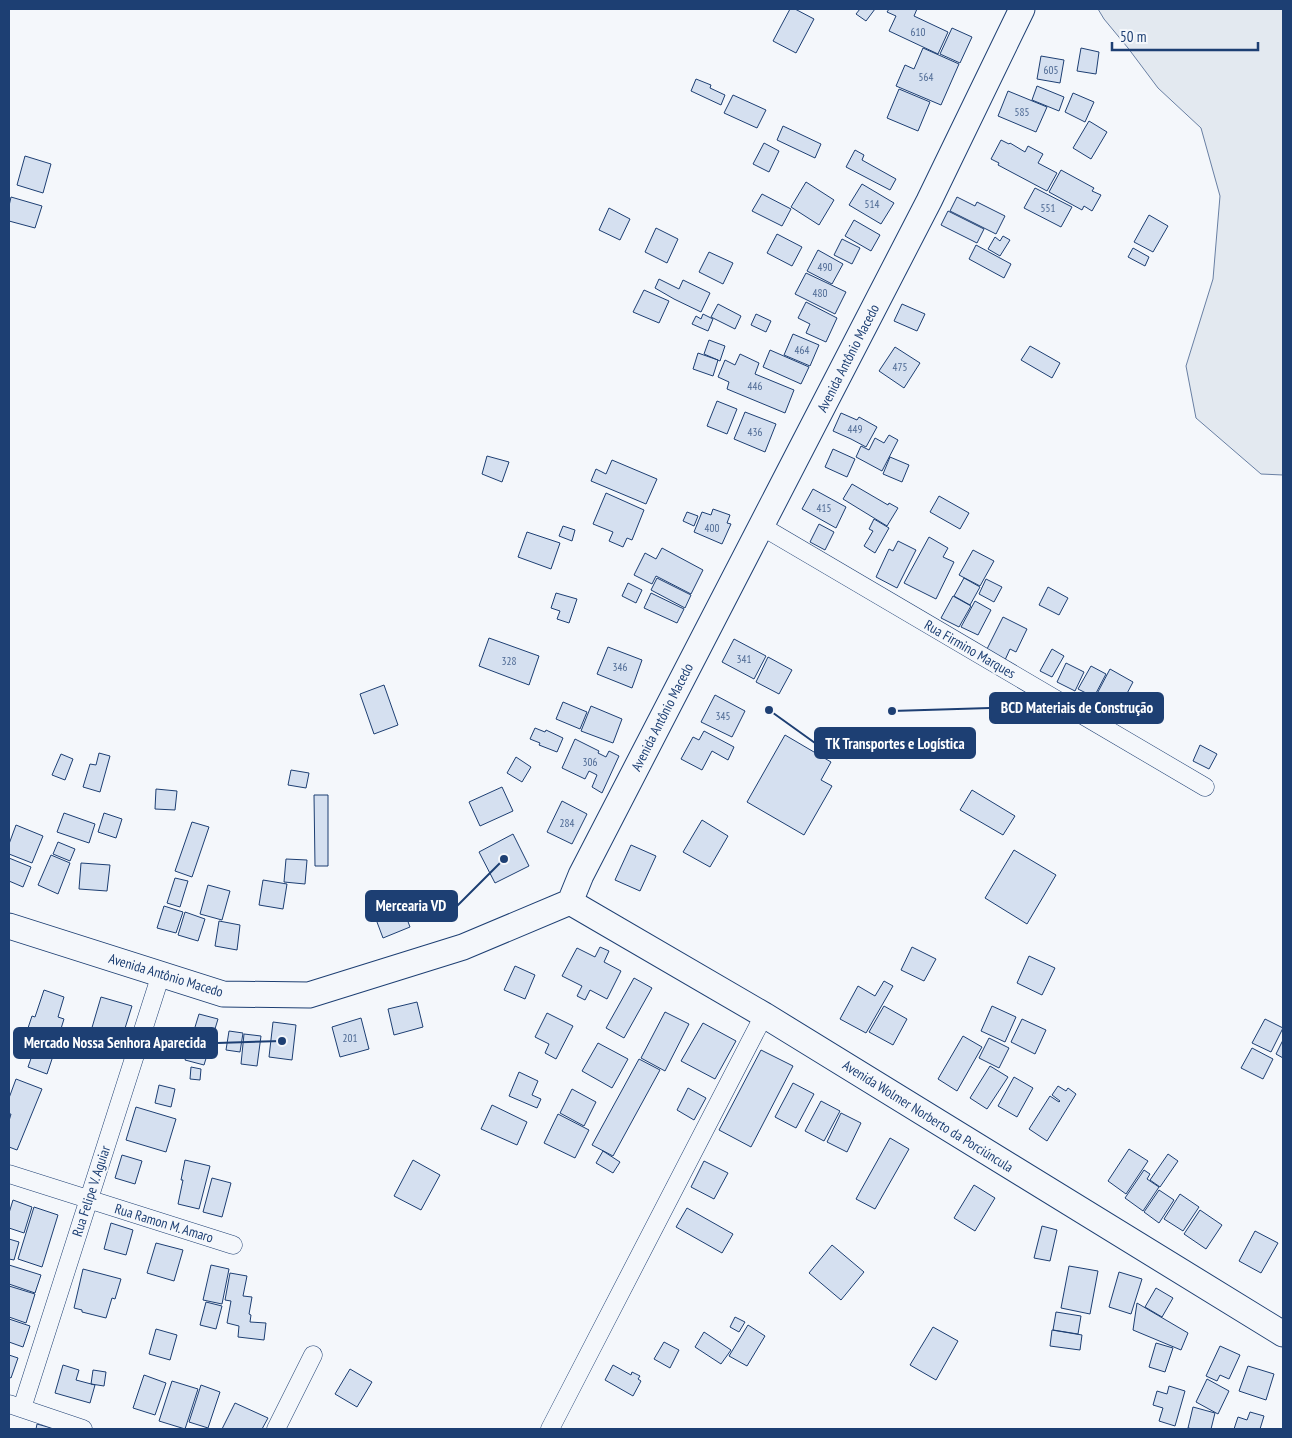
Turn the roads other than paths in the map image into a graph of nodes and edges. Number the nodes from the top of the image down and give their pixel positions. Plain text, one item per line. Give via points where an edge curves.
1 (1022, 9) edge
2 (761, 526) junction
3 (1205, 787) dead end
4 (570, 902) junction
5 (9, 926) edge
6 (161, 974) junction
7 (764, 1014) junction
8 (9, 1174) edge
9 (88, 1199) junction
10 (233, 1245) dead end
11 (1283, 1334) edge
12 (313, 1355) dead end
13 (15, 1406) edge
14 (83, 1429) edge
15 (276, 1429) edge
16 (550, 1429) edge

1 - 2 street, Avenida Antônio Macedo via 929,201
2 - 3 street, Rua Firmino Marques
2 - 4 street, Avenida Antônio Macedo
4 - 6 street, Avenida Antônio Macedo via 464,947 309,995 223,994
4 - 7 street, Avenida Wolmer Norberto da Porciúncula
5 - 6 street, Avenida Antônio Macedo
6 - 9 street, Rua Felipe V. Aguiar
7 - 11 street, Avenida Wolmer Norberto da Porciúncula
7 - 16 street
8 - 9 street, Rua Ramon M. Amaro
9 - 10 street, Rua Ramon M. Amaro
9 - 13 street, Rua Felipe V. Aguiar
12 - 15 street
13 - 14 street

